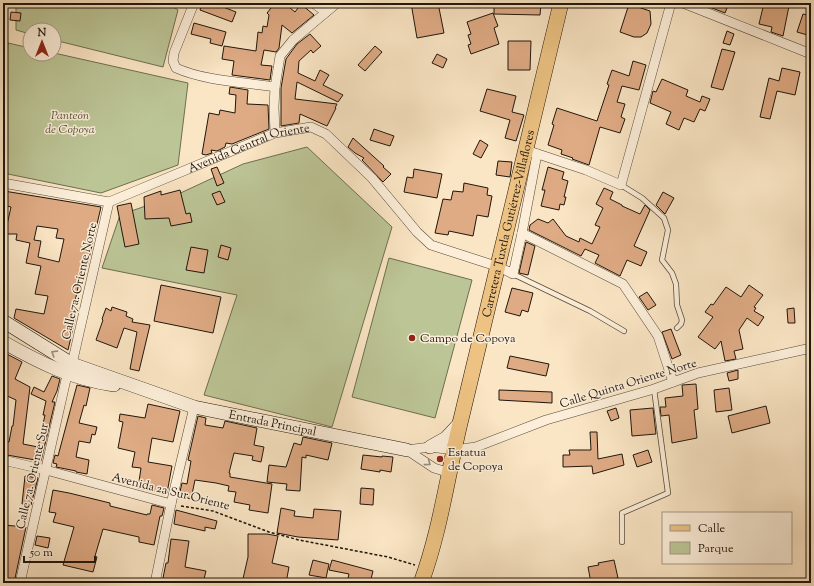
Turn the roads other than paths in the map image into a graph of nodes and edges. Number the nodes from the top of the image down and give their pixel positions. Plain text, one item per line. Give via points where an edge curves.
1 (194, 3) edge
2 (314, 3) edge
3 (337, 3) edge
4 (561, 3) edge
5 (671, 3) edge
6 (683, 3) edge
7 (808, 3) edge
8 (811, 4) edge
9 (326, 12) junction
10 (811, 54) edge
11 (275, 86) junction
12 (275, 133) junction
13 (531, 152) junction
14 (3, 183) edge
15 (620, 185) junction
16 (109, 202) junction
17 (522, 233) junction
18 (499, 267) junction
19 (512, 274) junction
20 (3, 321) edge
21 (677, 328) dead end
22 (624, 331) dead end
23 (3, 342) edge
24 (811, 348) edge
25 (70, 369) junction
26 (673, 382) junction
27 (654, 389) junction
28 (194, 408) junction
29 (460, 423) junction
30 (430, 447) junction
31 (407, 450) junction
32 (454, 450) junction
33 (3, 460) edge
34 (46, 470) junction
35 (450, 473) junction
36 (171, 504) junction
37 (622, 542) dead end
38 (424, 576) edge
39 (20, 583) edge
40 (155, 583) edge

1 - 11 street via 177,42 173,61 176,68 213,78
2 - 9 street
3 - 9 street
4 - 13 main road, Carretera Tuxtla Gutiérrez-Villaflores
5 - 15 street
6 - 10 street
7 - 8 lane
9 - 11 street via 293,40 280,56
11 - 12 street
12 - 16 street, Avenida Central Oriente
12 - 18 street, Avenida Central Oriente via 311,127 326,134 372,178 416,232 431,245
13 - 15 street via 586,170
13 - 17 street
13 - 18 main road, Carretera Tuxtla Gutiérrez-Villaflores
14 - 16 street
15 - 21 lane via 642,198 664,218 668,230 662,260 672,273 676,284 682,320
16 - 25 street, Calle 7a. Oriente Norte
17 - 19 street
17 - 26 street via 623,284 658,336
18 - 19 street, Avenida Central Oriente
18 - 29 main road, Carretera Tuxtla Gutiérrez-Villaflores
19 - 22 lane via 590,311
25 -> 20 street
23 - 25 street
24 - 26 street, Calle Quinta Oriente Norte via 698,373
25 - 28 street, Entrada Principal via 93,382 141,389
25 - 34 street, Calle 7a. Oriente Sur
26 - 27 street, Calle Quinta Oriente Norte
27 - 32 street, Calle Quinta Oriente Norte via 546,420 476,447
27 - 37 lane via 668,493 622,513
28 - 31 street, Entrada Principal
28 - 36 street
29 - 30 street via 446,438
29 - 32 main road, Carretera Tuxtla Gutiérrez-Villaflores
30 - 31 street, Calle Quinta Oriente Norte
30 - 32 street, Calle Quinta Oriente Norte
31 -> 35 street via 434,468
32 - 35 main road, Carretera Tuxtla Gutiérrez-Villaflores
33 - 34 street, Avenida 2a Sur Oriente
34 - 36 street, Avenida 2a Sur Oriente
34 - 39 street, Calle 7a. Oriente Sur
35 - 38 main road, Carretera Tuxtla Gutiérrez-Villaflores
36 - 40 street

